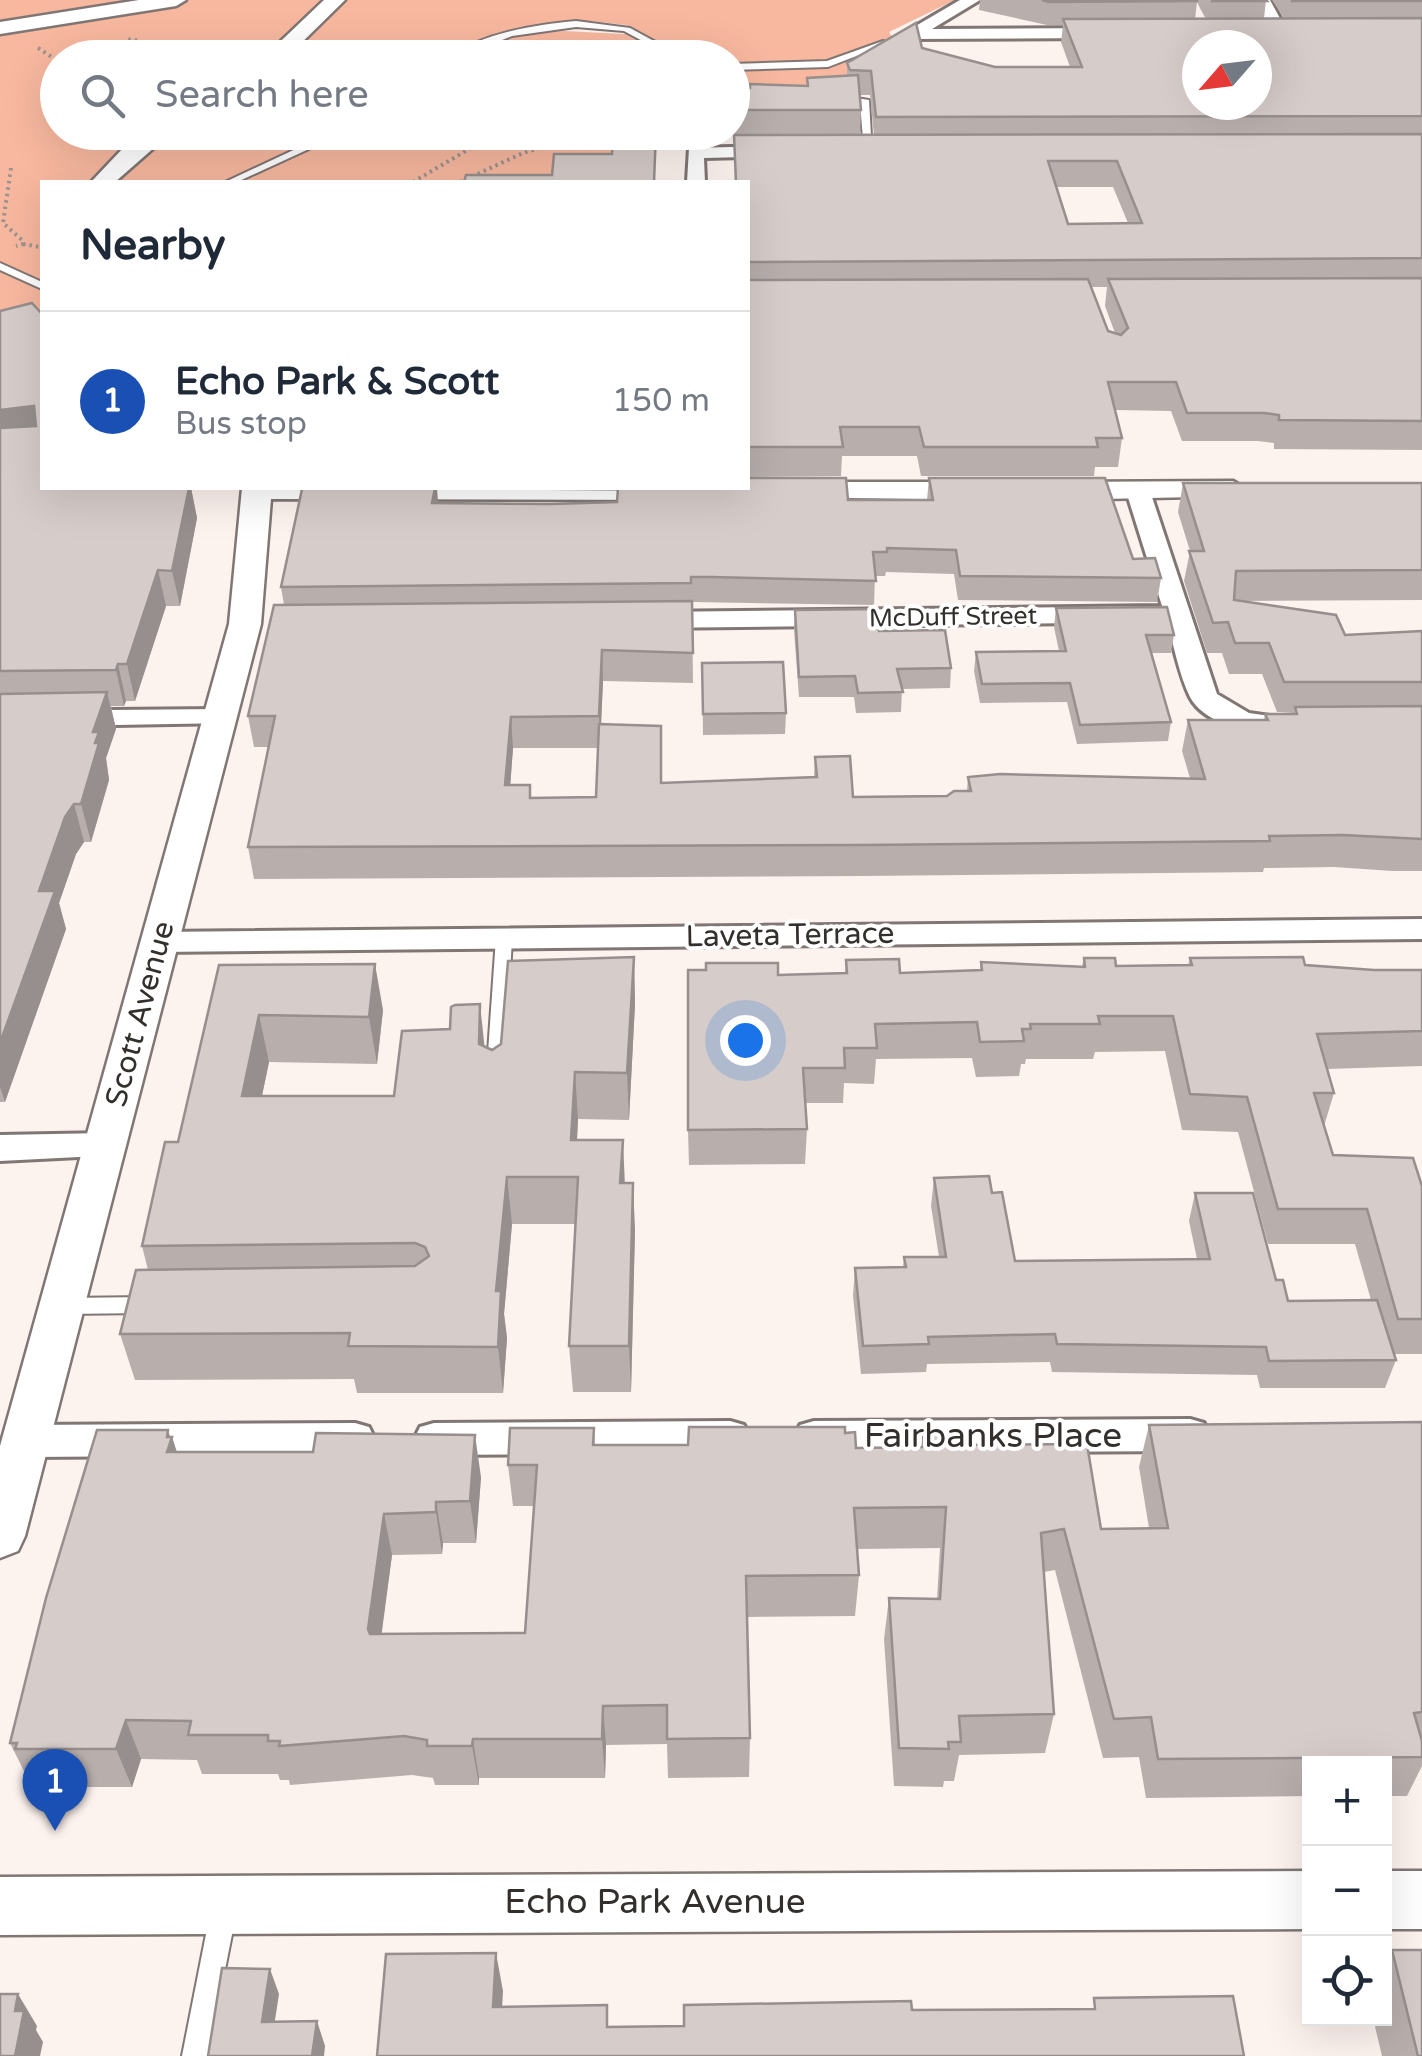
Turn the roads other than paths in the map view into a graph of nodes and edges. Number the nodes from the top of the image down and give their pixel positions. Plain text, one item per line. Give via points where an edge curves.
1 (176, 0) edge
2 (336, 0) edge
3 (972, 0) edge
4 (1262, 0) edge
5 (146, 3) edge
6 (0, 28) edge
7 (1131, 33) edge
8 (1280, 33) edge
9 (910, 34) junction
10 (293, 40) edge
11 (494, 40) edge
12 (650, 40) edge
13 (750, 66) edge
14 (821, 99) edge
15 (140, 150) edge
16 (301, 150) edge
17 (792, 152) edge
18 (870, 152) edge
19 (104, 180) edge
20 (234, 180) edge
21 (696, 180) edge
22 (0, 266) edge
23 (40, 285) edge
24 (257, 490) edge
25 (480, 490) edge
26 (1270, 490) edge
27 (702, 491) edge
28 (761, 491) edge
29 (1138, 492) junction
30 (1181, 614) junction
31 (616, 620) edge
32 (220, 716) junction
33 (0, 720) edge
34 (1308, 724) edge
35 (1422, 929) edge
36 (504, 938) junction
37 (158, 942) junction
38 (494, 1088) edge
39 (106, 1146) junction
40 (0, 1148) edge
41 (169, 1305) edge
42 (64, 1306) junction
43 (1224, 1435) edge
44 (25, 1441) junction
45 (0, 1536) edge
46 (1302, 1900) edge
47 (1392, 1900) edge
48 (1422, 1900) edge
49 (225, 1904) junction
50 (0, 1906) edge
51 (195, 2056) edge

1 - 5 street
2 - 10 street
3 - 9 street
4 - 8 street
5 - 6 street
7 - 9 street
9 - 13 lane via 828,64
11 - 12 lane via 592,25
14 - 18 lane via 864,100
15 - 19 street
16 - 20 lane
17 - 21 street via 695,152
22 - 23 lane
24 - 32 street, Scott Avenue via 257,624
25 - 27 street
26 - 29 street
28 - 29 street
29 - 30 street
30 - 31 street, McDuff Street
30 - 34 street via 1204,698 1220,712 1250,724
32 - 33 street
32 - 37 street, Scott Avenue
35 - 36 street, Laveta Terrace
36 - 37 street, Laveta Terrace
36 - 38 lane
37 - 39 street, Scott Avenue
39 - 40 street
39 - 42 street, Scott Avenue
41 - 42 lane
42 - 44 street, Scott Avenue
43 - 44 street, Fairbanks Place
44 - 45 street, Scott Avenue
46 - 49 street, Echo Park Avenue
47 - 48 street
49 - 50 street, Echo Park Avenue
49 - 51 lane

